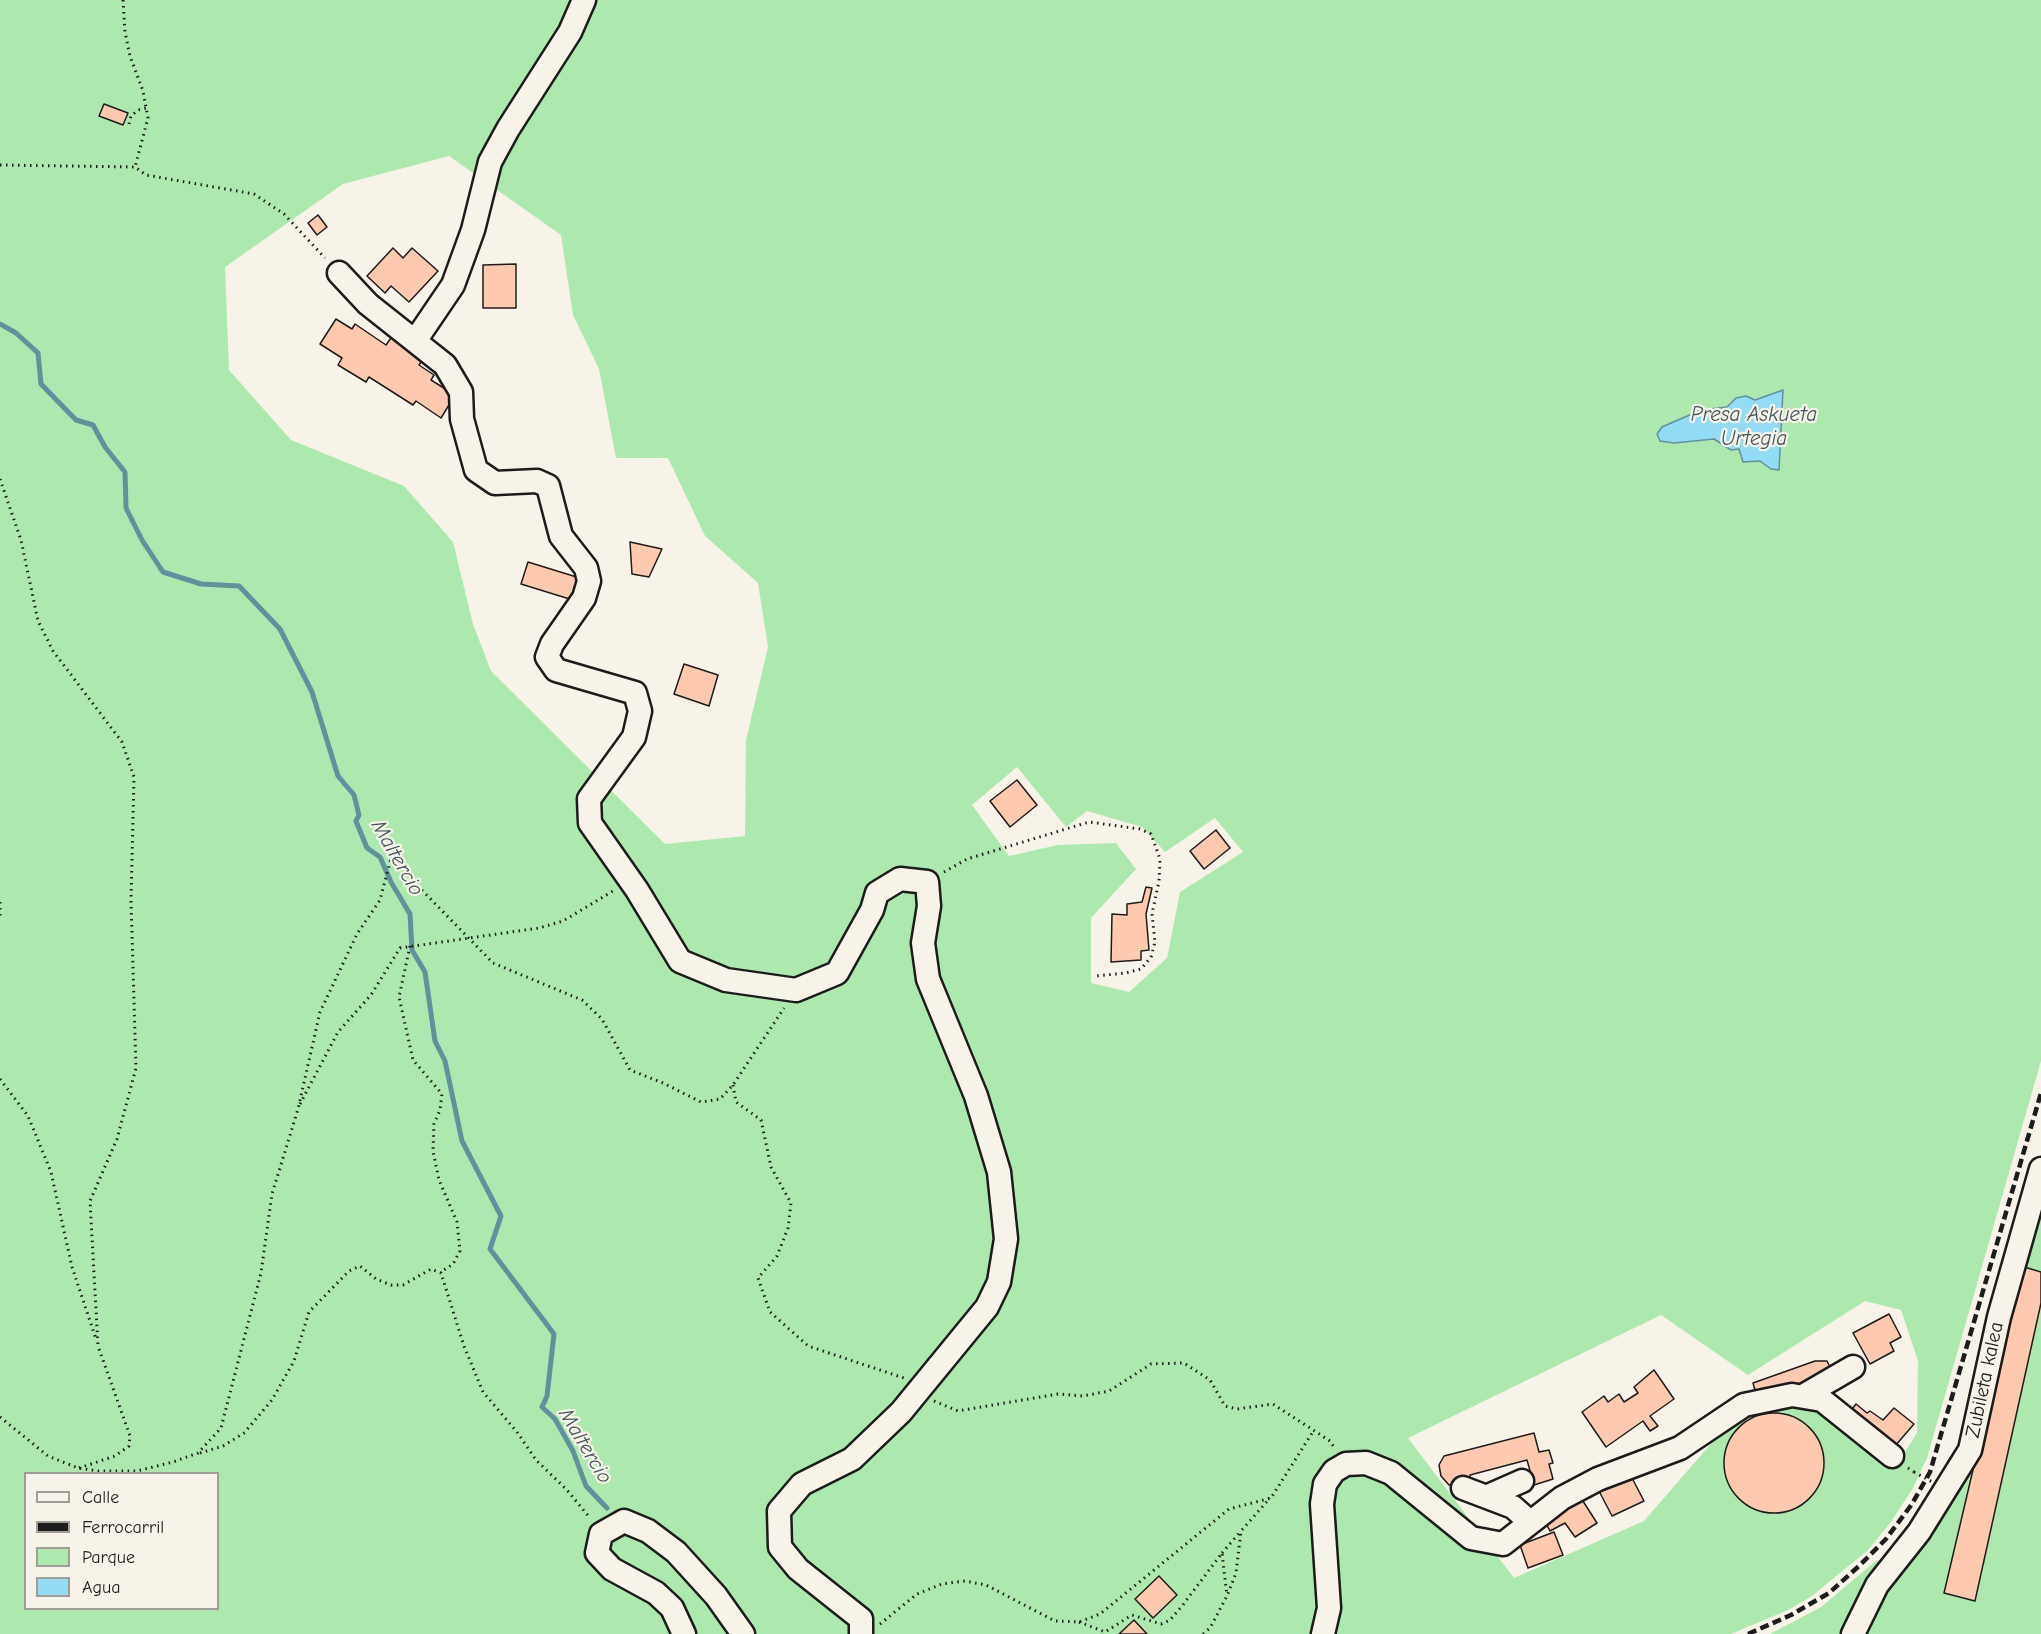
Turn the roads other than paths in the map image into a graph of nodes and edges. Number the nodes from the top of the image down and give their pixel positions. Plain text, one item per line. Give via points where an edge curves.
1 (584, 0) edge
2 (339, 273) road end
3 (415, 340) junction
4 (2041, 1169) edge
5 (1854, 1367) dead end
6 (1803, 1396) junction
7 (1892, 1456) dead end
8 (1522, 1481) dead end
9 (1463, 1488) dead end
10 (1488, 1496) junction
11 (1530, 1522) junction
12 (868, 1631) edge
13 (684, 1634) edge
14 (743, 1634) edge
15 (1323, 1634) edge
16 (1853, 1634) edge

1 - 3 street via 570,32 490,162 473,230 453,285
2 - 3 street via 368,304
3 - 12 street via 445,365 461,392 462,419 476,471 495,483 537,481 548,486 561,536 586,568 589,581 584,598 547,657 556,670 635,693 640,711 634,737 589,799 590,823 680,961 726,980 796,990 837,973 872,910 877,893 900,879 927,882 929,906 923,943 928,979 976,1096 999,1172 1006,1239 999,1282 987,1307 901,1412 852,1459 802,1484 779,1511 780,1547 798,1569 861,1619
4 - 16 street, Zubileta kalea via 1999,1317 1970,1450 1919,1532 1877,1585
5 - 6 street
6 - 7 street via 1822,1400
6 - 11 street via 1744,1405 1680,1448 1598,1479 1562,1498
8 - 10 street
9 - 10 street
10 - 11 street via 1513,1507
11 - 15 street via 1503,1544 1470,1538 1391,1473 1366,1463 1346,1464 1334,1471 1325,1484 1322,1504 1329,1608
13 - 14 street via 672,1608 656,1593 612,1569 597,1553 601,1534 624,1521 648,1530 676,1552 717,1596

